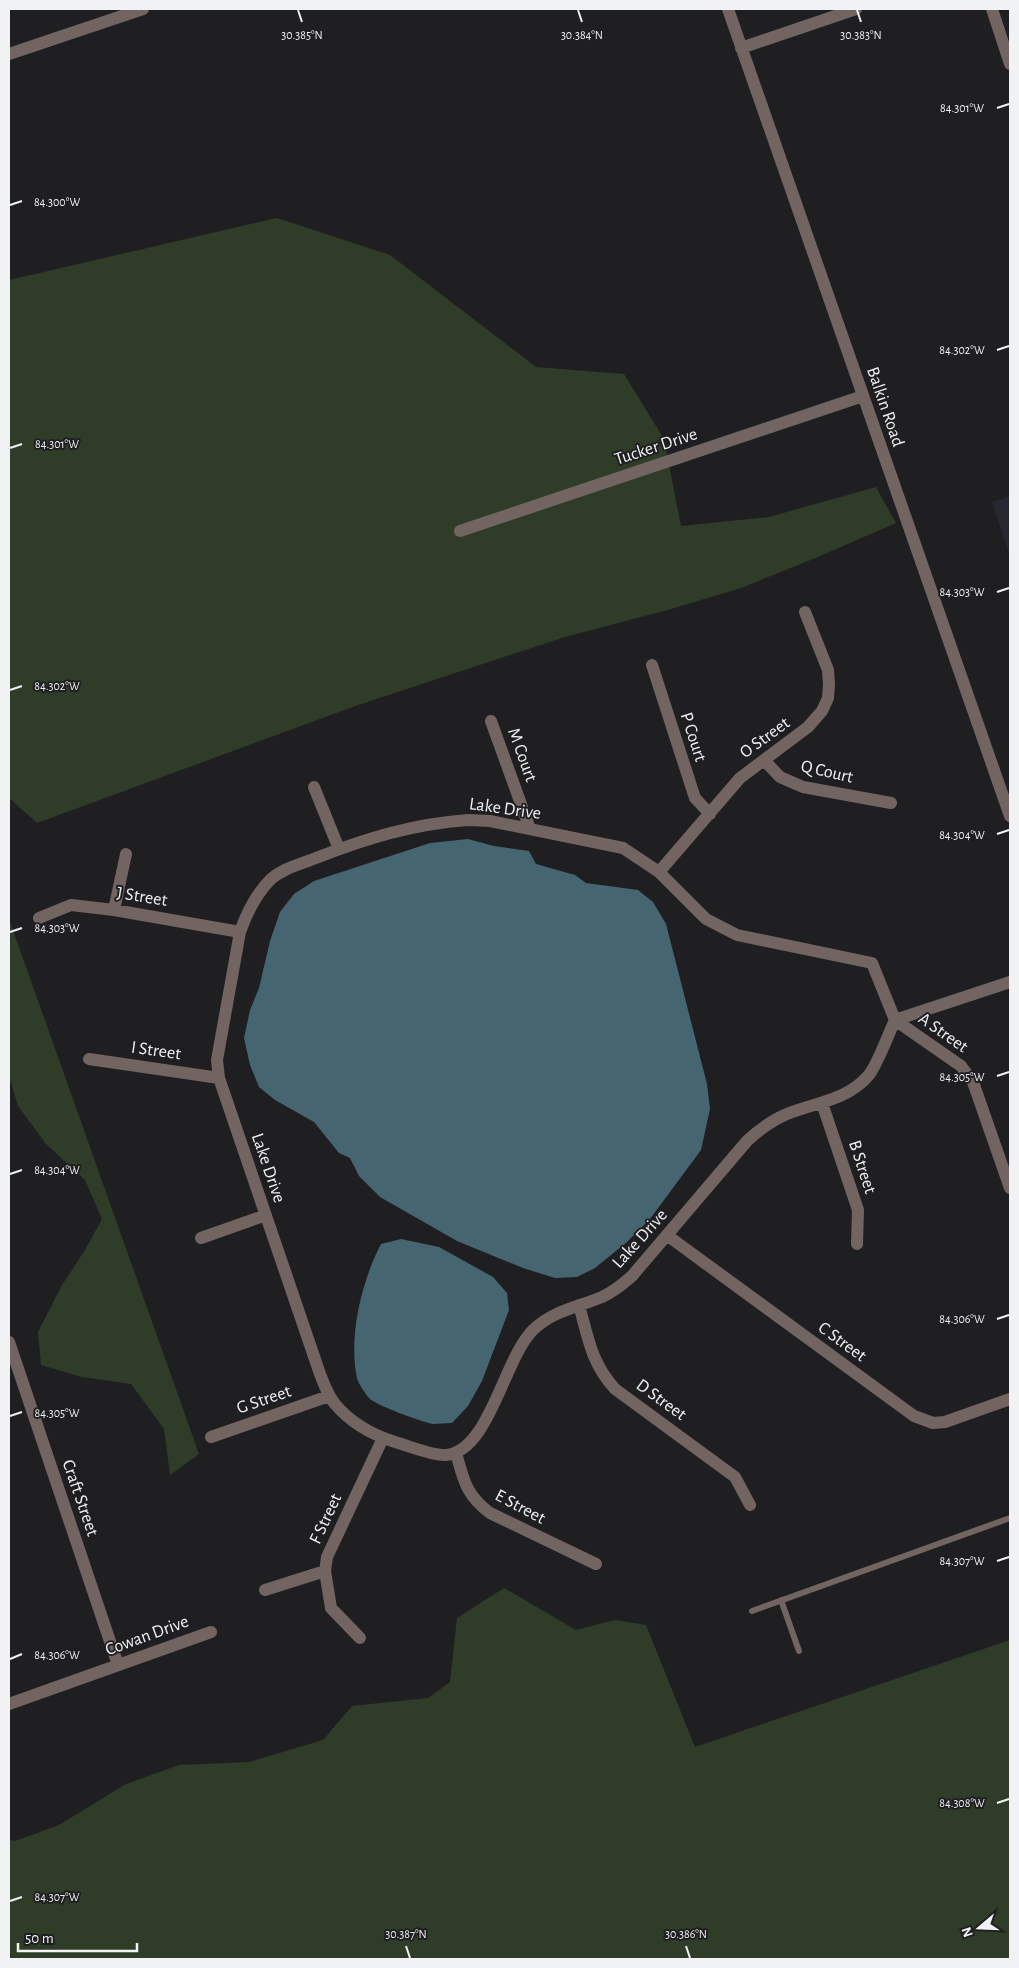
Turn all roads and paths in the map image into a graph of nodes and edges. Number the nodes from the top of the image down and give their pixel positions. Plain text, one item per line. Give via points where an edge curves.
1 (143, 9) edge
2 (728, 9) edge
3 (856, 9) edge
4 (992, 9) edge
5 (742, 48) junction
6 (9, 54) edge
7 (1010, 64) edge
8 (863, 396) junction
9 (460, 531) dead end
10 (805, 612) dead end
11 (652, 665) dead end
12 (491, 721) dead end
13 (764, 760) junction
14 (314, 787) dead end
15 (891, 803) dead end
16 (710, 814) junction
17 (1010, 816) edge
18 (530, 829) junction
19 (339, 849) junction
20 (126, 854) dead end
21 (659, 872) junction
22 (114, 910) junction
23 (39, 918) dead end
24 (240, 932) junction
25 (1010, 982) edge
26 (895, 1020) junction
27 (89, 1059) dead end
28 (219, 1078) junction
29 (822, 1103) junction
30 (1010, 1188) edge
31 (266, 1215) junction
32 (668, 1236) junction
33 (201, 1238) dead end
34 (857, 1244) dead end
35 (579, 1305) junction
36 (9, 1342) edge
37 (329, 1396) junction
38 (1010, 1399) edge
39 (211, 1437) dead end
40 (383, 1438) junction
41 (456, 1454) junction
42 (750, 1505) dead end
43 (1010, 1518) edge
44 (596, 1564) dead end
45 (325, 1571) junction
46 (265, 1590) dead end
47 (781, 1600) junction
48 (752, 1611) dead end
49 (211, 1632) dead end
50 (360, 1638) dead end
51 (798, 1651) dead end
52 (118, 1665) junction
53 (9, 1704) edge

1 - 6 street
2 - 5 street, Balkin Road
3 - 5 street
4 - 7 street
5 - 8 street, Balkin Road
8 - 9 street, Tucker Drive
8 - 17 street, Balkin Road
10 - 13 street, O Street via 828,670 828,698 808,727
11 - 16 street, P Court via 695,798
12 - 18 street, M Court
13 - 15 street, Q Court via 780,777 803,787
13 - 16 street, O Street via 740,778
14 - 19 street
16 - 21 street, O Street
18 - 19 street, Lake Drive via 490,821 440,822 408,827
18 - 21 street, Lake Drive via 622,848
19 - 24 street, Lake Drive via 284,870 272,879 257,896
20 - 22 street
21 - 26 street, Lake Drive via 706,919 737,935 872,963
22 - 23 street, J Street via 71,905
22 - 24 street, J Street
24 - 28 street, Lake Drive via 217,1060
25 - 26 street
26 - 29 street, Lake Drive via 869,1076 852,1090
26 - 30 street, A Street via 962,1066 973,1082
27 - 28 street, I Street
28 - 31 street, Lake Drive
29 - 32 street, Lake Drive via 789,1113 758,1130
29 - 34 street, B Street via 858,1210
31 - 33 street
31 - 37 street, Lake Drive
32 - 35 street, Lake Drive via 620,1286
32 - 38 street, C Street via 924,1421 945,1422
35 - 41 street, Lake Drive via 554,1315 526,1338 472,1443
35 - 42 street, D Street via 595,1360 603,1375 735,1477
36 - 52 street, Craft Street
37 - 39 street, G Street
37 - 40 street, Lake Drive via 356,1423
40 - 41 street, Lake Drive via 441,1455
40 - 45 street, F Street via 327,1557
41 - 44 street, E Street via 464,1482 478,1504 490,1513
43 - 47 lane
45 - 46 street
45 - 50 street, F Street via 331,1608
47 - 48 lane
47 - 51 lane
49 - 52 street, Cowan Drive
52 - 53 street, Cowan Drive

